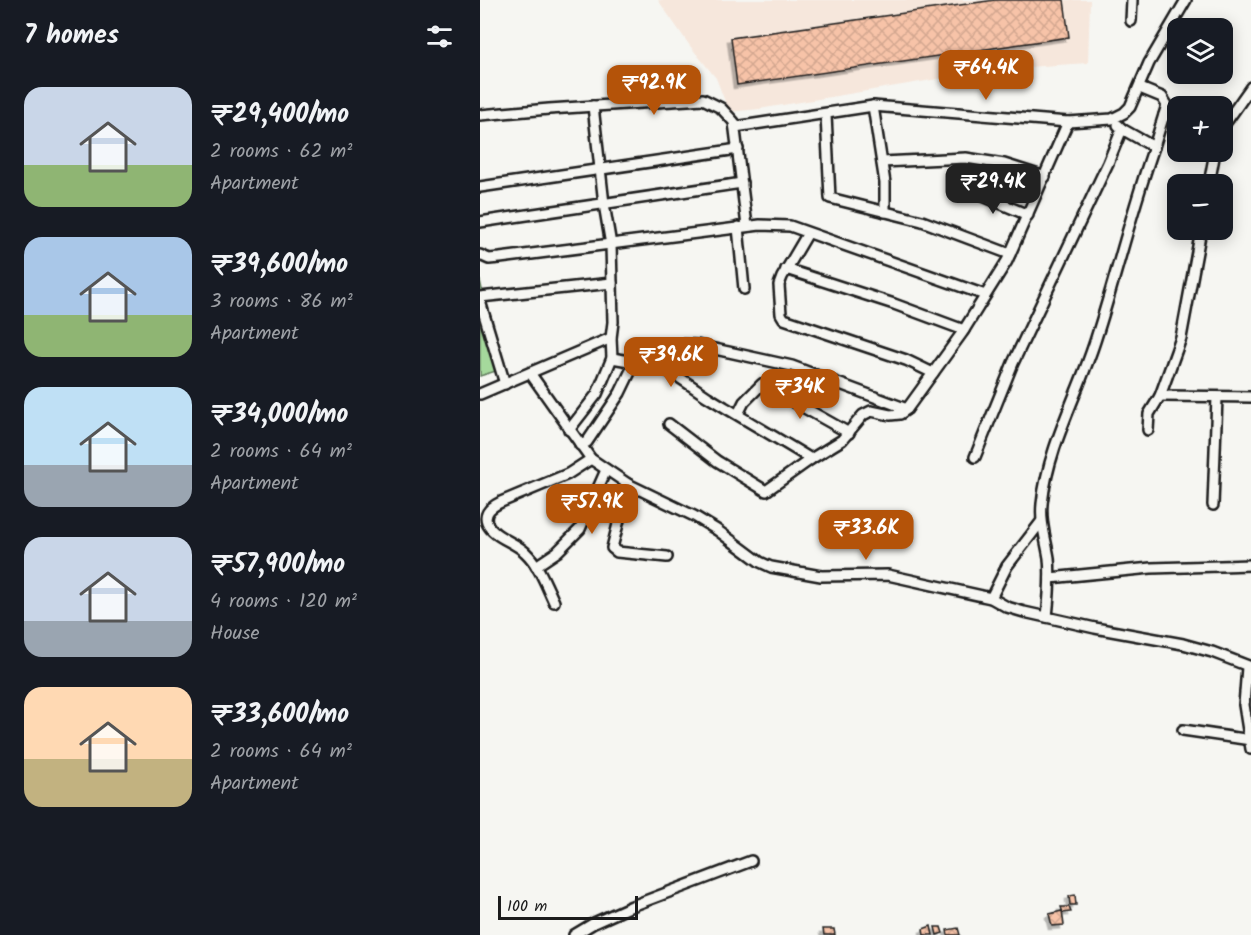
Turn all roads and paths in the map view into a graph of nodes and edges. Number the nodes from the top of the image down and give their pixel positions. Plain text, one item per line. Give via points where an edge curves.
1 (1132, 0) edge
2 (1186, 0) edge
3 (1131, 21) dead end
4 (1251, 87) edge
5 (1140, 88) junction
6 (593, 106) junction
7 (873, 106) junction
8 (1233, 112) edge
9 (480, 115) edge
10 (826, 115) junction
11 (1164, 115) junction
12 (1167, 116) edge
13 (1112, 119) junction
14 (1068, 122) junction
15 (735, 127) junction
16 (1122, 129) junction
17 (1154, 147) junction
18 (738, 149) junction
19 (882, 162) junction
20 (601, 169) junction
21 (1045, 177) junction
22 (742, 183) junction
23 (480, 187) edge
24 (969, 190) dead end
25 (604, 204) junction
26 (885, 212) junction
27 (1028, 215) junction
28 (480, 222) edge
29 (743, 227) junction
30 (808, 232) junction
31 (1199, 240) edge
32 (611, 245) junction
33 (1010, 254) junction
34 (480, 255) edge
35 (786, 269) junction
36 (612, 283) junction
37 (744, 289) dead end
38 (986, 295) junction
39 (480, 299) edge
40 (964, 330) junction
41 (611, 338) junction
42 (612, 358) junction
43 (635, 362) junction
44 (648, 362) junction
45 (530, 373) junction
46 (933, 374) junction
47 (505, 384) junction
48 (480, 394) edge
49 (1160, 396) junction
50 (1216, 397) junction
51 (1251, 397) edge
52 (907, 409) junction
53 (738, 414) junction
54 (669, 424) dead end
55 (569, 430) junction
56 (1148, 430) dead end
57 (849, 433) junction
58 (580, 445) junction
59 (975, 458) dead end
60 (591, 459) junction
61 (811, 459) junction
62 (606, 470) junction
63 (628, 484) junction
64 (1213, 505) dead end
65 (1041, 522) junction
66 (667, 557) dead end
67 (1251, 565) edge
68 (536, 566) junction
69 (1050, 578) junction
70 (992, 598) junction
71 (554, 602) dead end
72 (1047, 617) junction
73 (1249, 667) edge
74 (1183, 730) dead end
75 (1250, 743) edge
76 (751, 861) dead end
77 (574, 935) edge

1 - 3 street
2 - 5 street via 1149,63
4 - 8 street
5 - 11 street via 1166,101
5 - 13 street via 1124,114
6 - 9 street
6 - 15 street via 703,99 721,108
6 - 20 street
7 - 10 street
7 - 14 street
7 - 19 street
10 - 15 street
10 - 26 street via 830,198
11 - 12 street
11 - 17 street
13 - 14 street
13 - 16 street
14 - 21 street
15 - 18 street
16 - 17 street
16 - 59 street via 1013,363
17 - 65 street via 1097,336 1052,459
18 - 20 street
18 - 22 street
19 - 21 street via 966,158 1004,164
19 - 26 street
20 - 23 street
20 - 25 street
21 - 27 street
22 - 25 street
22 - 29 street
24 - 27 street
25 - 28 street
25 - 32 street
26 - 33 street via 922,221
27 - 33 street
29 - 30 street via 790,226
29 - 32 street
29 - 37 street
30 - 35 street
30 - 38 street
31 - 49 street via 1181,338
32 - 34 street via 489,259
32 - 36 street
33 - 38 street
35 - 40 street
35 - 46 street via 779,285 784,319 906,360
36 - 39 street
36 - 41 street
38 - 40 street
39 - 47 street
40 - 46 street
41 - 42 street
41 - 45 street
42 - 43 street
42 - 55 street via 597,394
43 - 44 street
43 - 58 street via 615,402 587,442
44 - 52 street via 662,346 697,345 792,366
44 - 53 street
45 - 47 street
45 - 55 street
46 - 52 street
47 - 48 street
49 - 50 street
49 - 56 street via 1149,414
50 - 51 street
50 - 64 street
52 - 57 street via 890,415 871,411
53 - 57 street via 762,384
53 - 61 street
54 - 61 street via 717,461 766,491
55 - 58 street
57 - 61 street
58 - 60 street
60 - 62 street
60 - 68 street via 568,474 491,507 487,514 487,523 493,530 525,552
62 - 63 street
62 - 68 street via 580,529 564,547
63 - 66 street via 612,548 617,552
63 - 70 street via 694,516 771,567 821,576 888,575
65 - 69 street
65 - 70 street via 1007,566
67 - 69 street via 1116,570
68 - 71 street
69 - 72 street
70 - 72 street via 1007,607
72 - 73 street via 1183,644
73 - 75 street via 1244,705
74 - 75 street
76 - 77 street via 632,906

